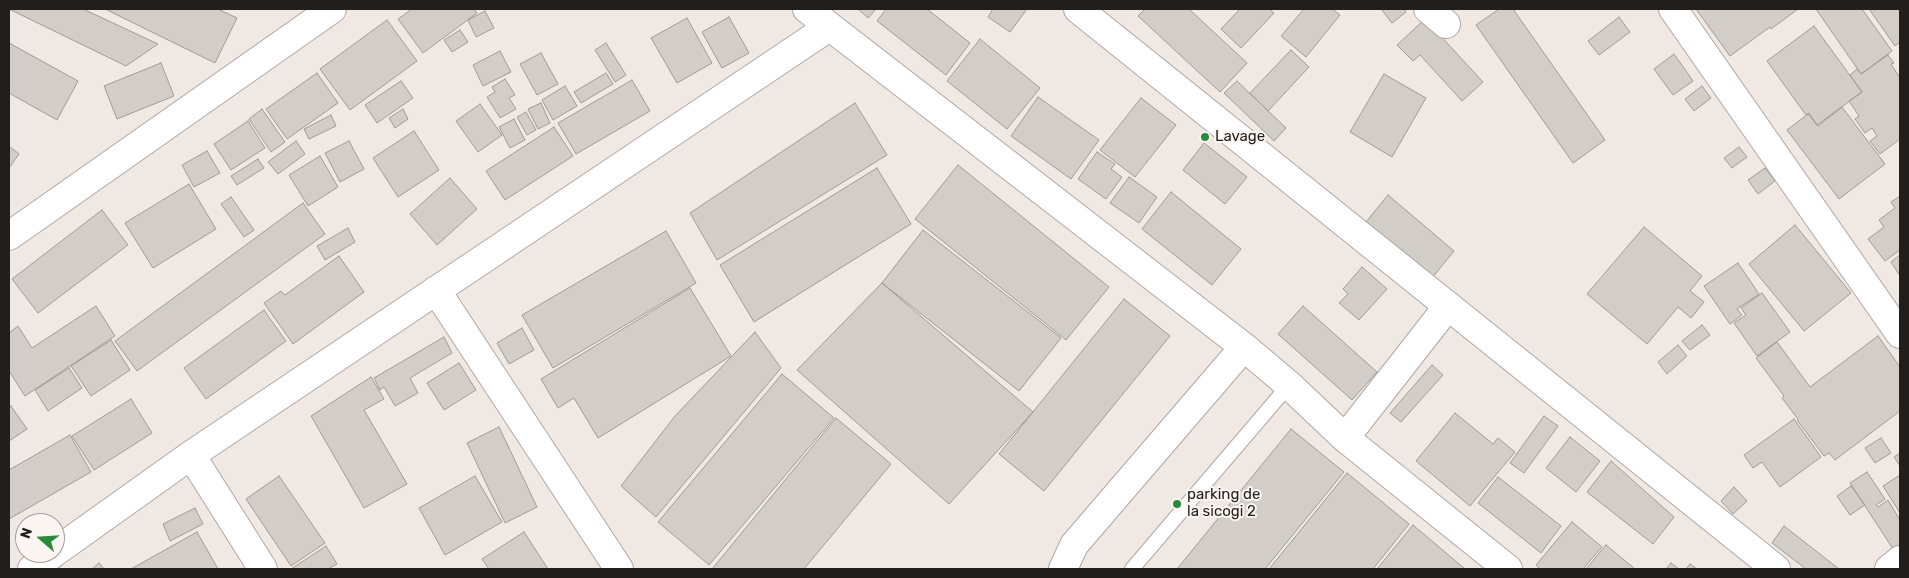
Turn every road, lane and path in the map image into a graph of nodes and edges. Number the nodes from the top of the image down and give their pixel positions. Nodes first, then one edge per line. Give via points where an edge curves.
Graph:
1 (332, 9) edge
2 (807, 9) edge
3 (1673, 9) edge
4 (1090, 12) edge
5 (829, 27) junction
6 (9, 236) edge
7 (436, 290) junction
8 (1448, 306) junction
9 (1900, 334) edge
10 (1244, 347) junction
11 (1290, 385) junction
12 (1345, 438) junction
13 (191, 455) junction
14 (65, 546) edge
15 (1900, 560) edge
16 (264, 569) edge
17 (619, 569) edge
18 (1063, 569) edge
19 (1132, 569) edge
20 (1508, 569) edge
21 (1776, 569) edge
22 (1889, 569) edge

1 - 6 street
2 - 5 street
3 - 9 street
4 - 8 street
5 - 7 street
5 - 10 street
7 - 13 street
7 - 17 street
8 - 12 street
8 - 21 street
10 - 11 street
10 - 18 street via 1074,545
11 - 12 street
11 - 19 lane
12 - 20 street
13 - 14 street
13 - 16 street
15 - 22 street

